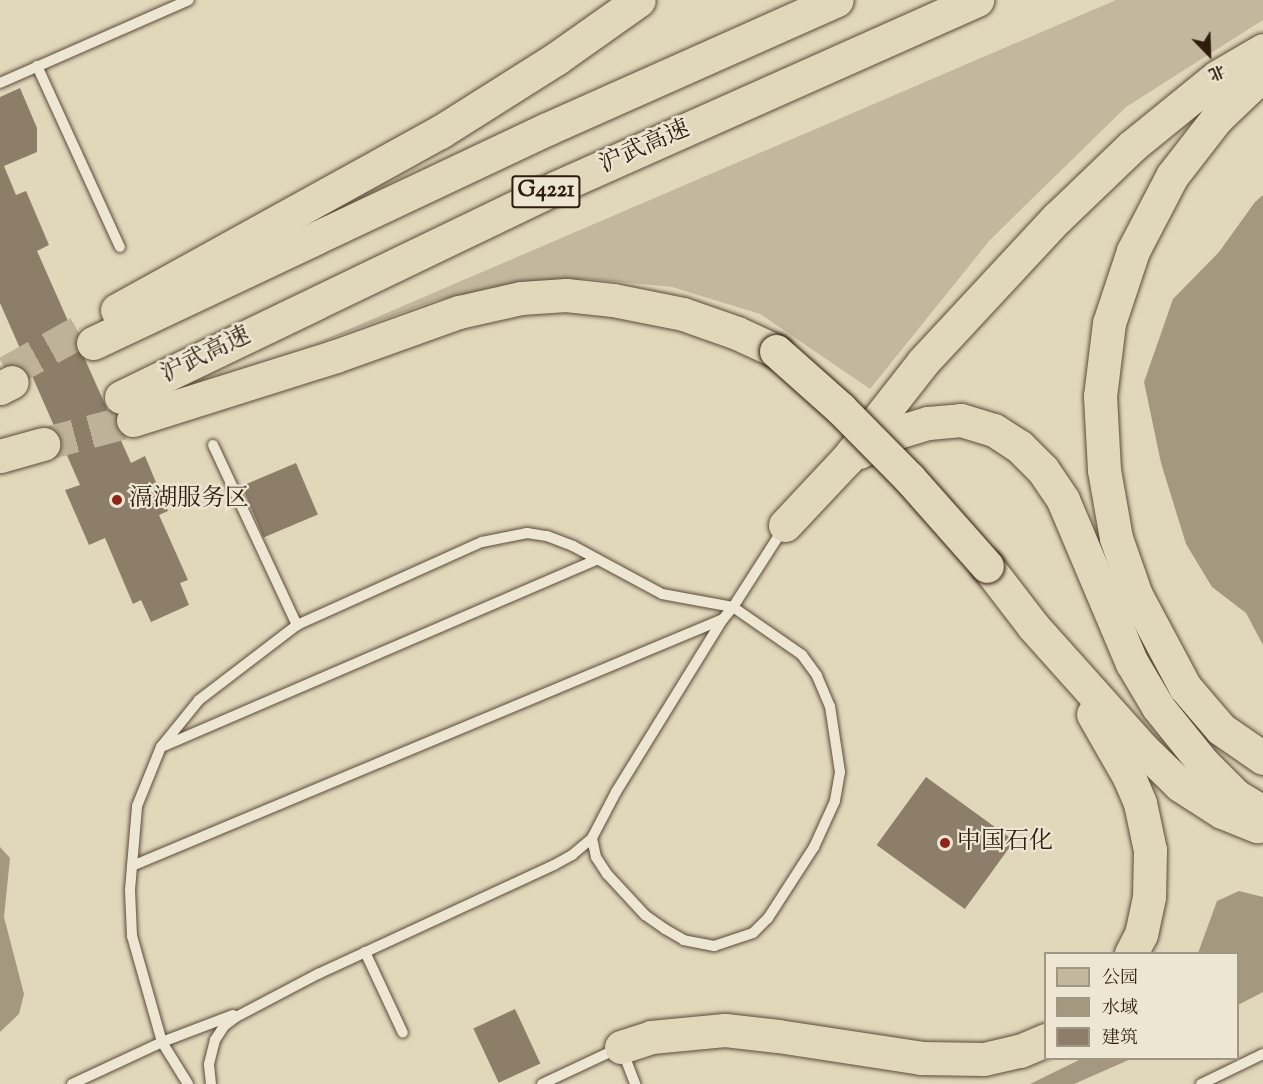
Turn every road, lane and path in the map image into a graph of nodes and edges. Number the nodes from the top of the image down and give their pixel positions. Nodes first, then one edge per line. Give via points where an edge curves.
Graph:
1 (189, 0) edge
2 (639, 0) edge
3 (837, 0) edge
4 (977, 0) edge
5 (1263, 50) edge
6 (37, 66) junction
7 (1263, 74) edge
8 (0, 83) edge
9 (120, 247) dead end
10 (41, 440) tunnel mouth
11 (213, 445) dead end
12 (0, 455) edge
13 (847, 459) junction
14 (785, 525) joint
15 (596, 560) junction
16 (734, 607) junction
17 (723, 619) junction
18 (297, 625) junction
19 (1033, 626) junction
20 (161, 747) junction
21 (1263, 758) edge
22 (1263, 812) edge
23 (1263, 829) edge
24 (591, 838) junction
25 (132, 866) junction
26 (365, 952) junction
27 (1132, 952) edge
28 (253, 1007) junction
29 (403, 1034) dead end
30 (1044, 1041) edge
31 (162, 1042) junction
32 (621, 1047) junction
33 (1263, 1054) edge
34 (72, 1084) edge
35 (188, 1084) edge
36 (211, 1084) edge
37 (542, 1084) edge
38 (635, 1084) edge
39 (1201, 1084) edge

1 - 6 lane
2 - 3 highway, G4221 via 557,58 440,132 90,335
4 - 19 highway, 沪武高速 / G4221, bridge via 557,186 127,409 336,356 459,312 521,298 566,295 683,314 776,351 910,479 987,566
5 - 13 highway via 1217,76 1132,146 1057,218 923,362
6 - 8 lane
6 - 9 lane
7 - 21 highway via 1217,118 1172,176 1133,251 1109,323 1100,396 1104,470 1116,538 1136,595 1185,687 1221,729
10 - 12 highway
11 - 18 lane
13 - 14 highway
13 - 22 highway via 898,432 928,423 961,420 994,430 1019,446 1043,470 1063,500 1132,663 1158,707 1203,763 1236,796
14 - 16 lane
15 - 16 lane via 662,594
15 - 18 lane via 547,536 505,536
15 - 20 lane
16 - 17 lane
16 - 24 lane via 802,655 817,676 830,706 840,772 835,801 814,847 768,918 753,933 714,946 684,940 645,915 607,874 596,857
17 - 24 lane
17 - 25 lane
18 - 20 lane via 199,700
19 - 23 highway via 1180,785 1222,812
19 - 27 highway via 1099,723 1140,802 1150,850 1149,897 1141,934
20 - 25 lane via 137,806
24 - 26 lane via 554,865
25 - 31 lane via 132,936
26 - 28 lane
26 - 29 lane
28 - 31 lane
28 - 36 lane via 224,1026 215,1040 209,1064
30 - 32 highway via 984,1059 921,1058 725,1030 651,1037
31 - 34 lane
31 - 35 lane
32 - 37 lane
32 - 38 lane
33 - 39 lane

